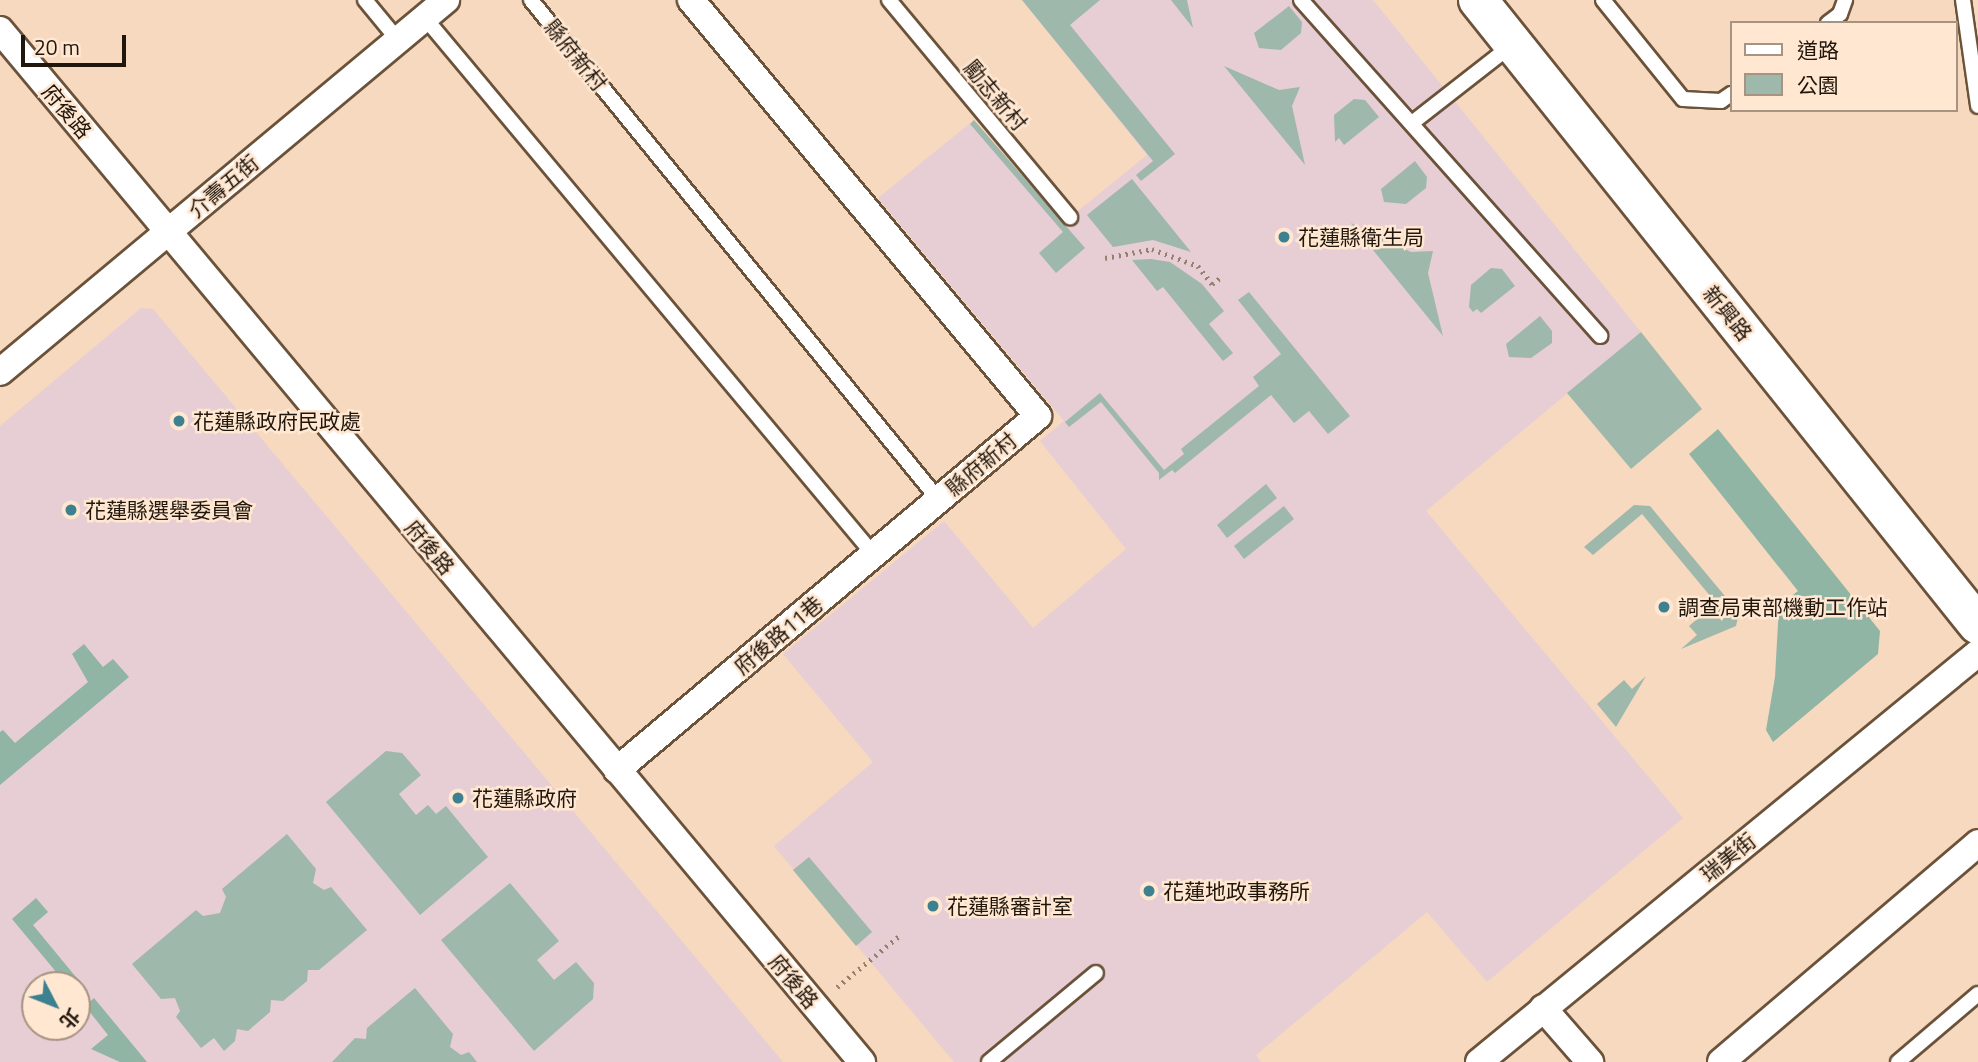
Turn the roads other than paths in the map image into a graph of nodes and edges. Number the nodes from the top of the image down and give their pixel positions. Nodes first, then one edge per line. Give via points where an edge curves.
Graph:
1 (365, 0) edge
2 (446, 0) edge
3 (531, 0) edge
4 (691, 0) edge
5 (889, 0) edge
6 (1301, 0) edge
7 (1478, 0) edge
8 (1603, 0) edge
9 (1844, 0) edge
10 (1963, 0) edge
11 (425, 18) junction
12 (1831, 21) edge
13 (0, 30) edge
14 (398, 40) junction
15 (1513, 44) junction
16 (1730, 95) edge
17 (1978, 106) edge
18 (1412, 123) junction
19 (1070, 217) dead end
20 (167, 233) junction
21 (1600, 336) dead end
22 (0, 372) edge
23 (938, 499) junction
24 (874, 555) junction
25 (1978, 625) edge
26 (1978, 653) edge
27 (617, 770) junction
28 (1978, 843) edge
29 (1096, 973) dead end
30 (1978, 994) edge
31 (1543, 1008) junction
32 (862, 1062) edge
33 (989, 1062) edge
34 (1479, 1062) edge
35 (1590, 1062) edge
36 (1721, 1062) edge
37 (1898, 1062) edge

1 - 14 lane
2 - 11 street, 介壽五街
3 - 23 lane, 縣府新村
4 - 23 street, 縣府新村 via 1038,416
5 - 19 lane, 勵志新村
6 - 18 lane
7 - 15 street, 新興路
8 - 16 lane via 1682,99 1721,101
9 - 12 lane via 1840,14
10 - 17 lane
11 - 14 street, 介壽五街
11 - 24 lane
13 - 20 street, 府後路
14 - 20 street, 介壽五街
15 - 18 lane
15 - 25 street, 新興路
18 - 21 lane
20 - 22 street, 介壽五街
20 - 27 street, 府後路
23 - 24 street, 府後路11巷
24 - 27 street, 府後路11巷
26 - 31 street, 瑞美街
27 - 32 street, 府後路
28 - 36 street
29 - 33 lane
30 - 37 lane
31 - 34 street, 瑞美街
31 - 35 street

